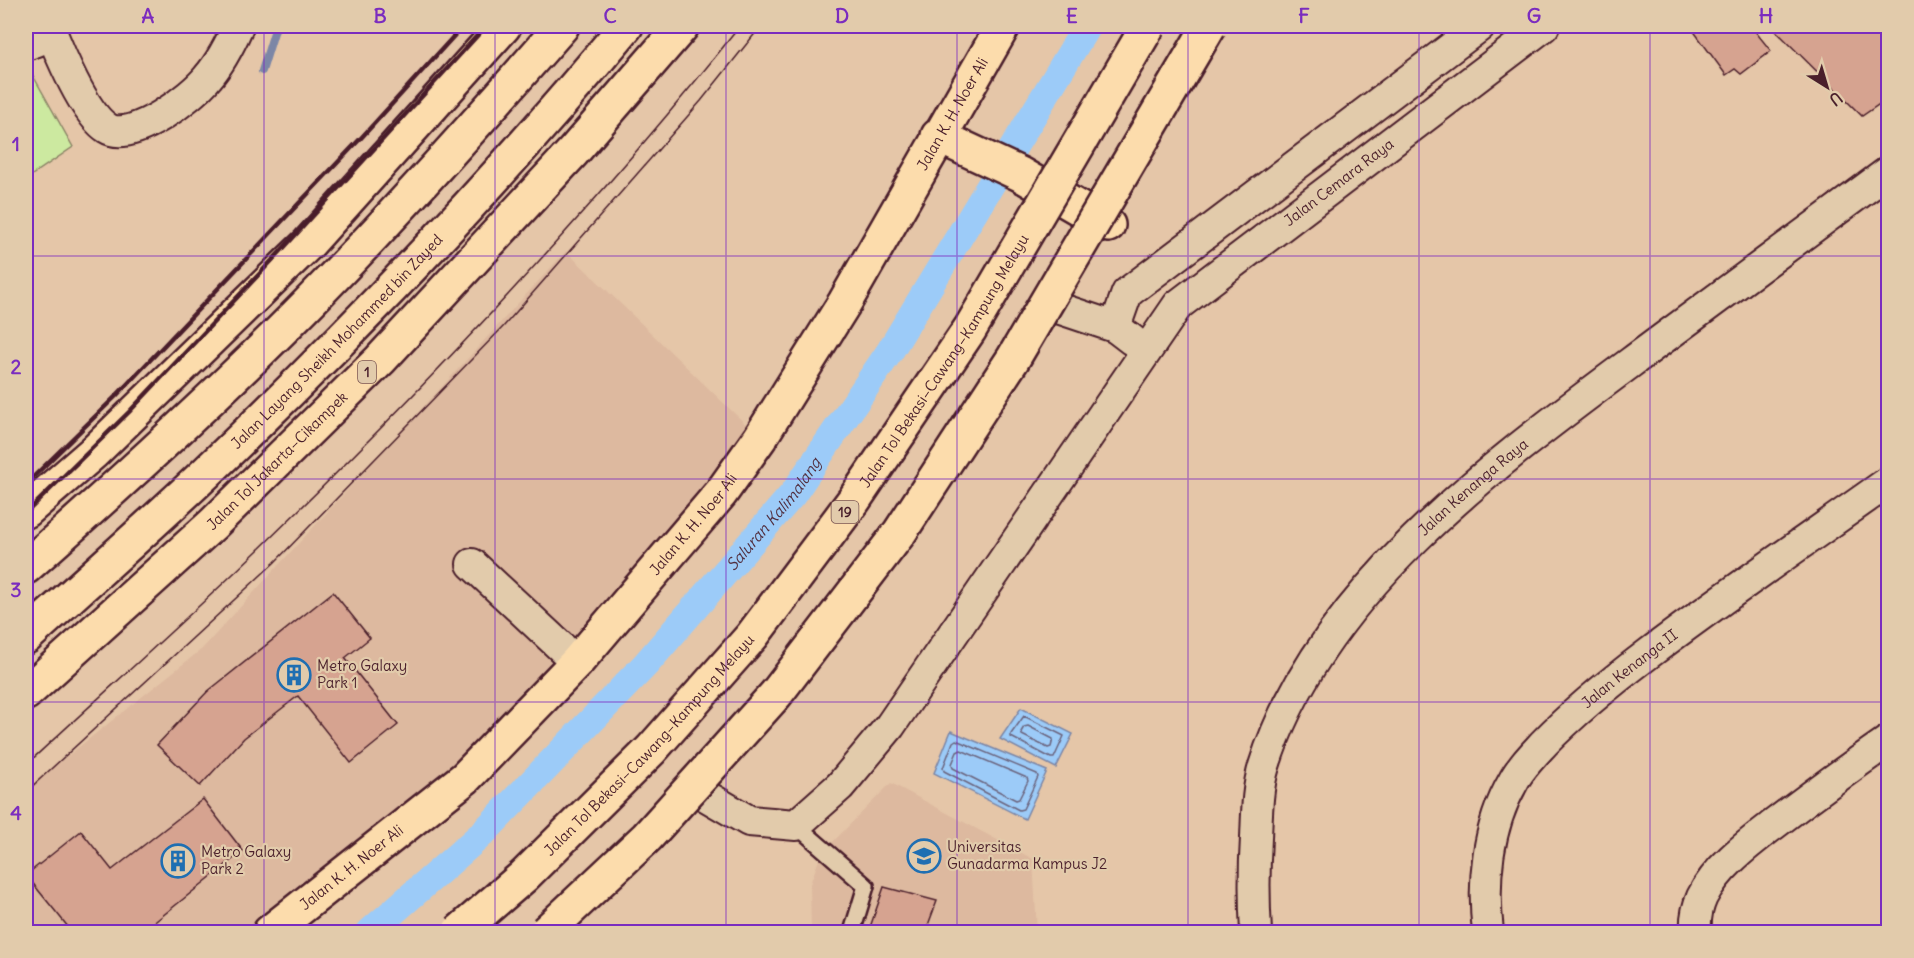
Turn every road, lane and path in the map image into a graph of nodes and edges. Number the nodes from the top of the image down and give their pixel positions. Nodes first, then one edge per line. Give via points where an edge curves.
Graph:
1 (238, 26) edge
2 (504, 26) edge
3 (562, 26) edge
4 (626, 26) edge
5 (682, 26) edge
6 (1003, 26) edge
7 (1148, 26) edge
8 (1209, 26) edge
9 (1226, 26) edge
10 (1480, 26) edge
11 (1544, 26) edge
12 (37, 37) edge
13 (949, 141) junction
14 (1888, 172) edge
15 (1108, 225) junction
16 (1058, 308) junction
17 (1115, 327) junction
18 (1146, 350) junction
19 (1888, 482) edge
20 (26, 511) edge
21 (472, 564) dead end
22 (26, 567) edge
23 (26, 637) edge
24 (577, 662) junction
25 (26, 693) edge
26 (1888, 741) edge
27 (700, 793) junction
28 (796, 825) junction
29 (270, 933) edge
30 (459, 933) edge
31 (546, 933) edge
32 (555, 933) edge
33 (852, 933) edge
34 (1256, 933) edge
35 (1488, 933) edge
36 (1696, 933) edge

1 - 12 street via 218,64 194,92 162,115 122,132 107,128
2 - 20 main road via 309,243 94,452
3 - 22 main road via 466,136 323,288 212,398
4 - 23 main road, Jalan Layang Sheikh Mohammed bin Zayed via 484,189 355,326 205,473
5 - 25 main road, Jalan Tol Jakarta–Cikampek / 1 via 573,153 380,360 213,524
6 - 13 main road, Jalan K. H. Noer Ali
7 - 30 main road, Jalan Tol Bekasi–Cawang–Kampung Melayu / 19, bridge via 970,329 854,500 752,636 651,750 524,876
8 - 31 main road, bridge via 1013,359 900,532 776,694 647,837
9 - 15 main road
10 - 17 street via 1127,293
11 - 18 street, Jalan Cemara Raya via 1178,305
13 - 15 main road via 1020,174
13 - 24 main road, Jalan K. H. Noer Ali via 721,493
14 - 34 street, Jalan Kenanga Raya via 1569,408 1456,500 1362,596 1323,646 1294,694 1263,768 1257,802 1253,895
15 - 16 main road
16 - 17 street
16 - 27 main road via 959,468 867,598 783,702
17 - 18 street
18 - 28 street, Jalan Cemara Raya via 890,726 840,786
19 - 35 street, Jalan Kenanga II via 1616,679 1568,718 1534,753 1513,781 1494,829 1486,882
21 - 24 street
24 - 29 main road, Jalan K. H. Noer Ali via 465,778
26 - 36 street via 1819,789 1728,864 1702,896
27 - 28 street via 749,821
27 - 32 main road
28 - 33 lane via 866,886

